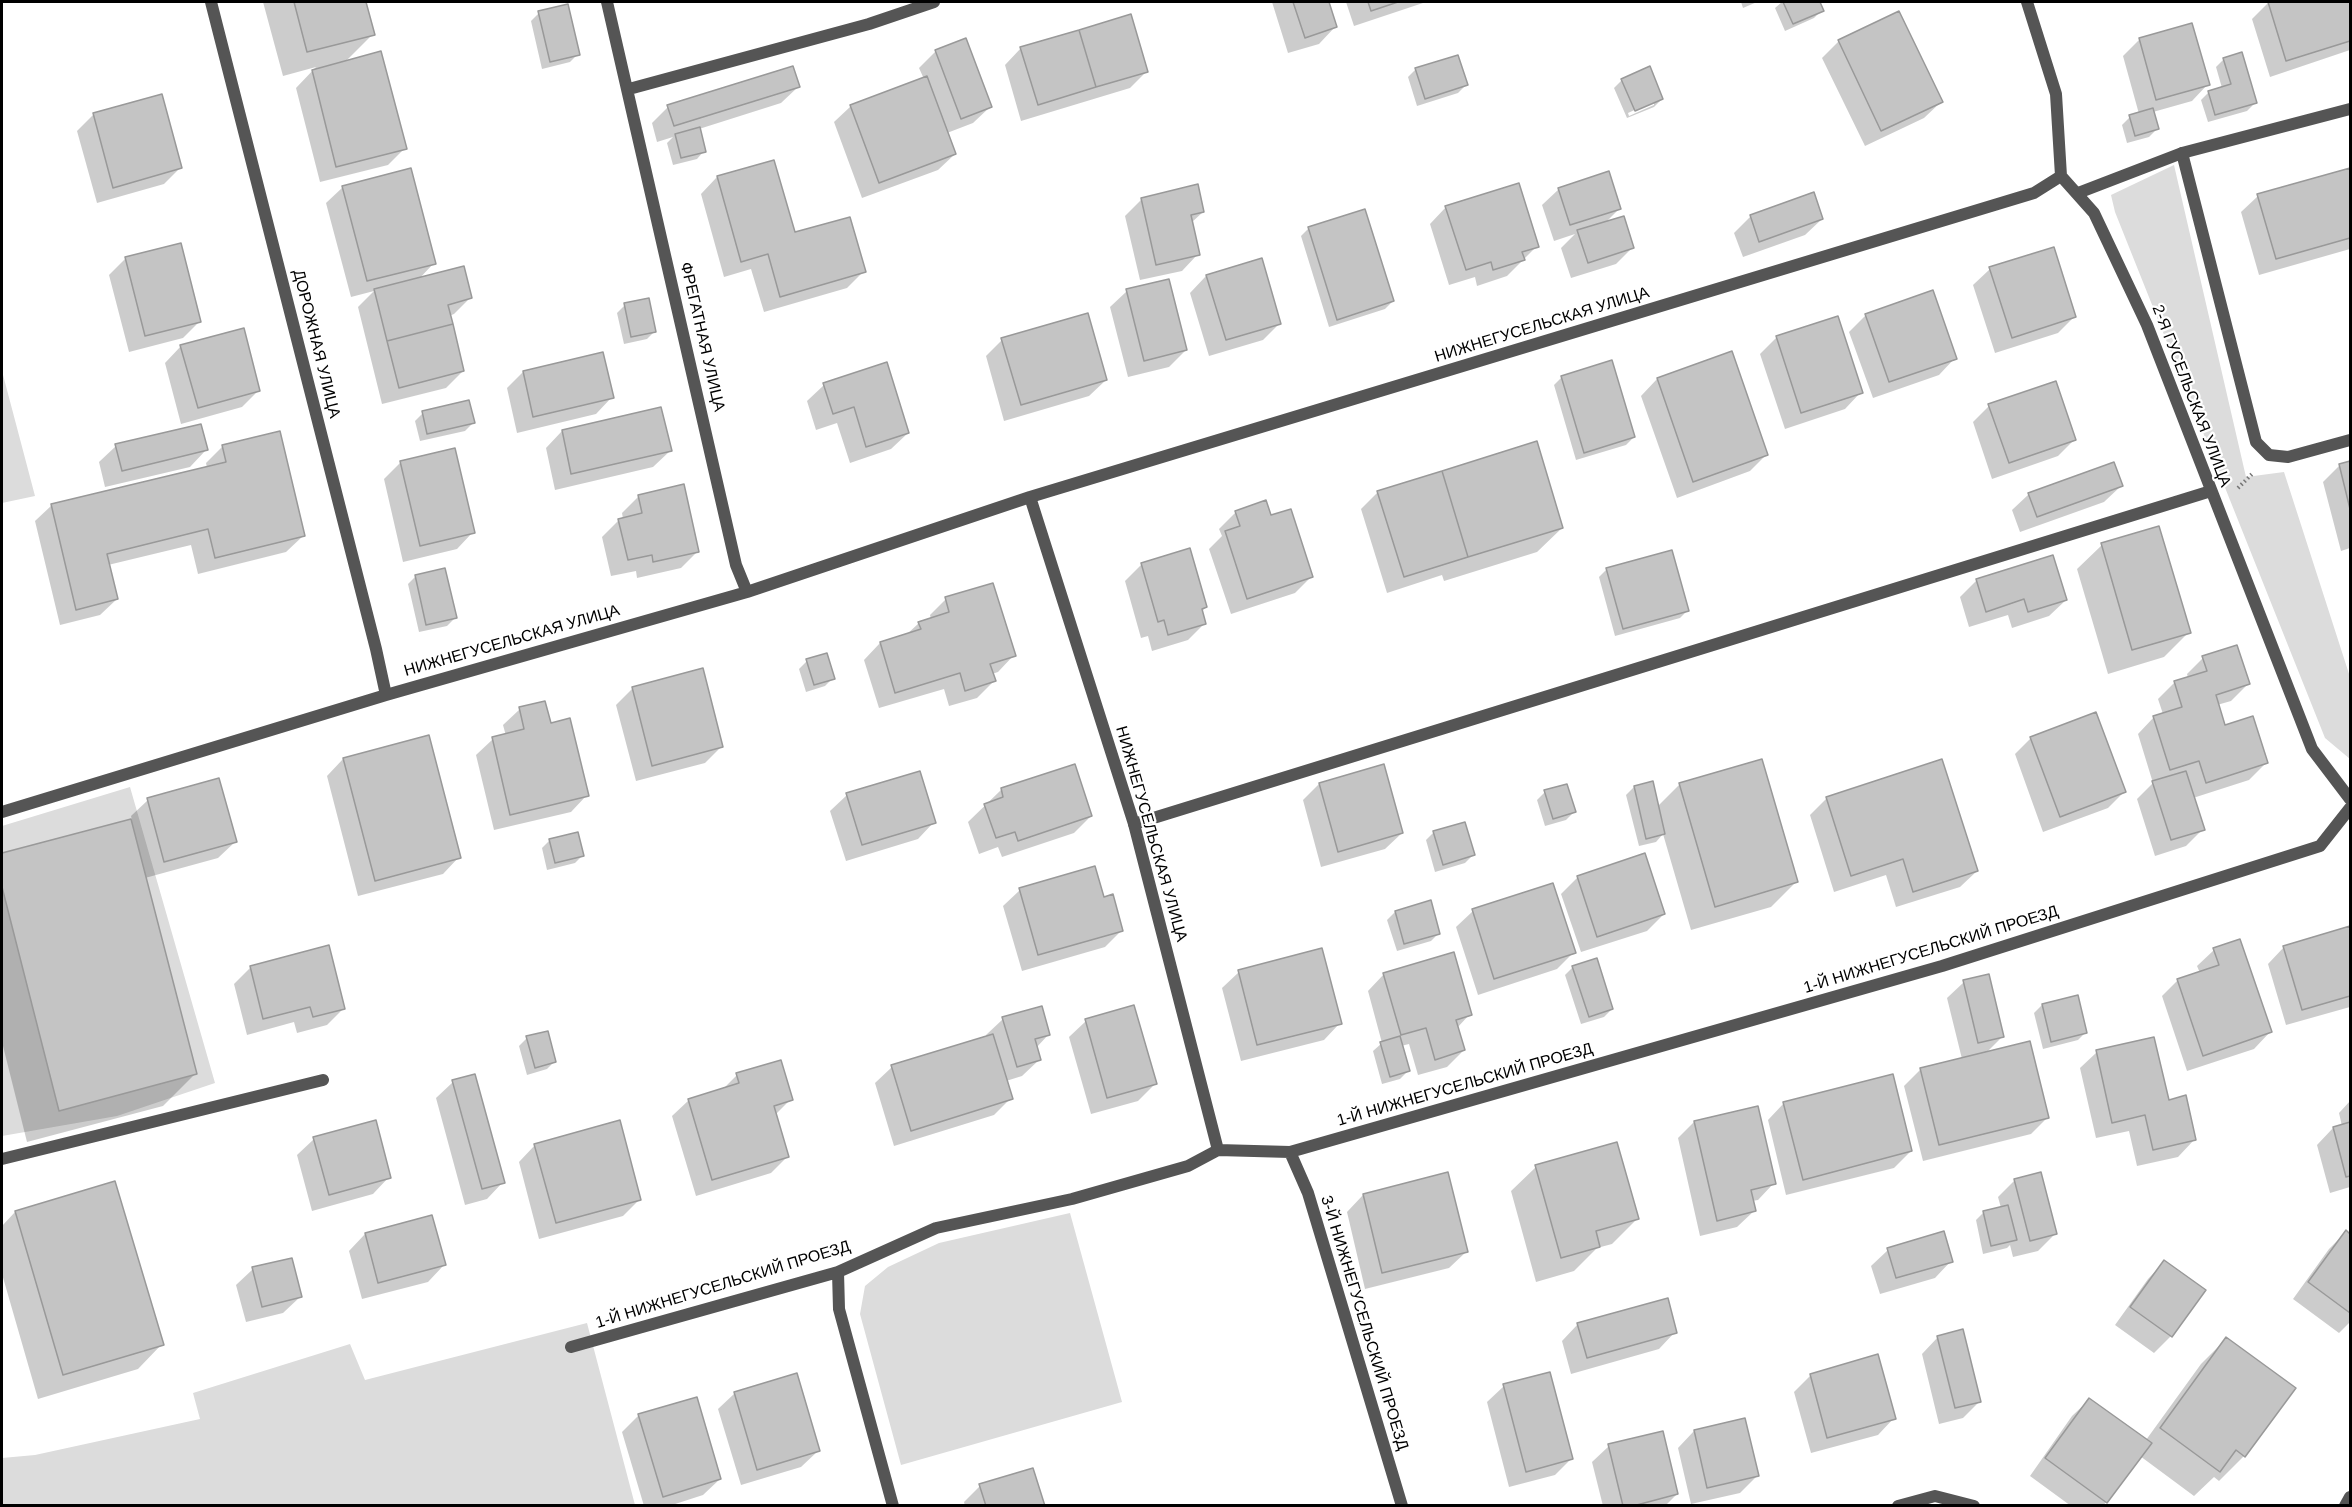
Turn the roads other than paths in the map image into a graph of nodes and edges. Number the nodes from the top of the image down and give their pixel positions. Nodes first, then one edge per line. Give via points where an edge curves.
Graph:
1 (211, 2) edge
2 (607, 2) edge
3 (934, 2) edge
4 (2027, 2) edge
5 (629, 89) junction
6 (2350, 109) edge
7 (2181, 153) junction
8 (2061, 176) junction
9 (2078, 193) junction
10 (2350, 440) edge
11 (2211, 491) junction
12 (1030, 496) junction
13 (747, 592) junction
14 (386, 695) junction
15 (2350, 799) edge
16 (2350, 808) edge
17 (2, 812) edge
18 (1134, 824) junction
19 (323, 1080) dead end
20 (1218, 1150) junction
21 (1290, 1152) junction
22 (2, 1159) edge
23 (838, 1272) junction
24 (571, 1347) dead end
25 (2350, 1497) edge
26 (893, 1506) edge
27 (1402, 1506) edge
28 (1898, 1506) edge
29 (1974, 1506) edge
30 (2345, 1506) edge

1 - 14 street, ДОРОЖНАЯ УЛИЦА
2 - 5 street, ФРЕГАТНАЯ УЛИЦА
3 - 5 street via 869,24
4 - 8 street via 2056,94
5 - 13 street, ФРЕГАТНАЯ УЛИЦА via 736,565
6 - 7 street
7 - 9 street
7 - 10 street via 2256,442 2269,455 2288,457
8 - 9 street, 2-Я ГУСЕЛЬСКАЯ УЛИЦА
8 - 12 street, НИЖНЕГУСЕЛЬСКАЯ УЛИЦА via 2034,193
9 - 11 street, 2-Я ГУСЕЛЬСКАЯ УЛИЦА via 2094,213 2147,325
11 - 15 street, 2-Я ГУСЕЛЬСКАЯ УЛИЦА via 2312,749
11 - 18 street
12 - 13 street, НИЖНЕГУСЕЛЬСКАЯ УЛИЦА
12 - 18 street, НИЖНЕГУСЕЛЬСКАЯ УЛИЦА
13 - 14 street, НИЖНЕГУСЕЛЬСКАЯ УЛИЦА
14 - 17 street, НИЖНЕГУСЕЛЬСКАЯ УЛИЦА
16 - 21 street, 1-Й НИЖНЕГУСЕЛЬСКИЙ ПРОЕЗД via 2320,846 1942,966
18 - 20 street, НИЖНЕГУСЕЛЬСКАЯ УЛИЦА
19 - 22 street
20 - 21 street, 1-Й НИЖНЕГУСЕЛЬСКИЙ ПРОЕЗД
20 - 23 street, 1-Й НИЖНЕГУСЕЛЬСКИЙ ПРОЕЗД via 1188,1166 1072,1199 936,1228
21 - 27 street, 3-Й НИЖНЕГУСЕЛЬСКИЙ ПРОЕЗД via 1308,1192
23 - 24 street, 1-Й НИЖНЕГУСЕЛЬСКИЙ ПРОЕЗД
23 - 26 street via 839,1309
25 - 30 street
28 - 29 street via 1935,1496

